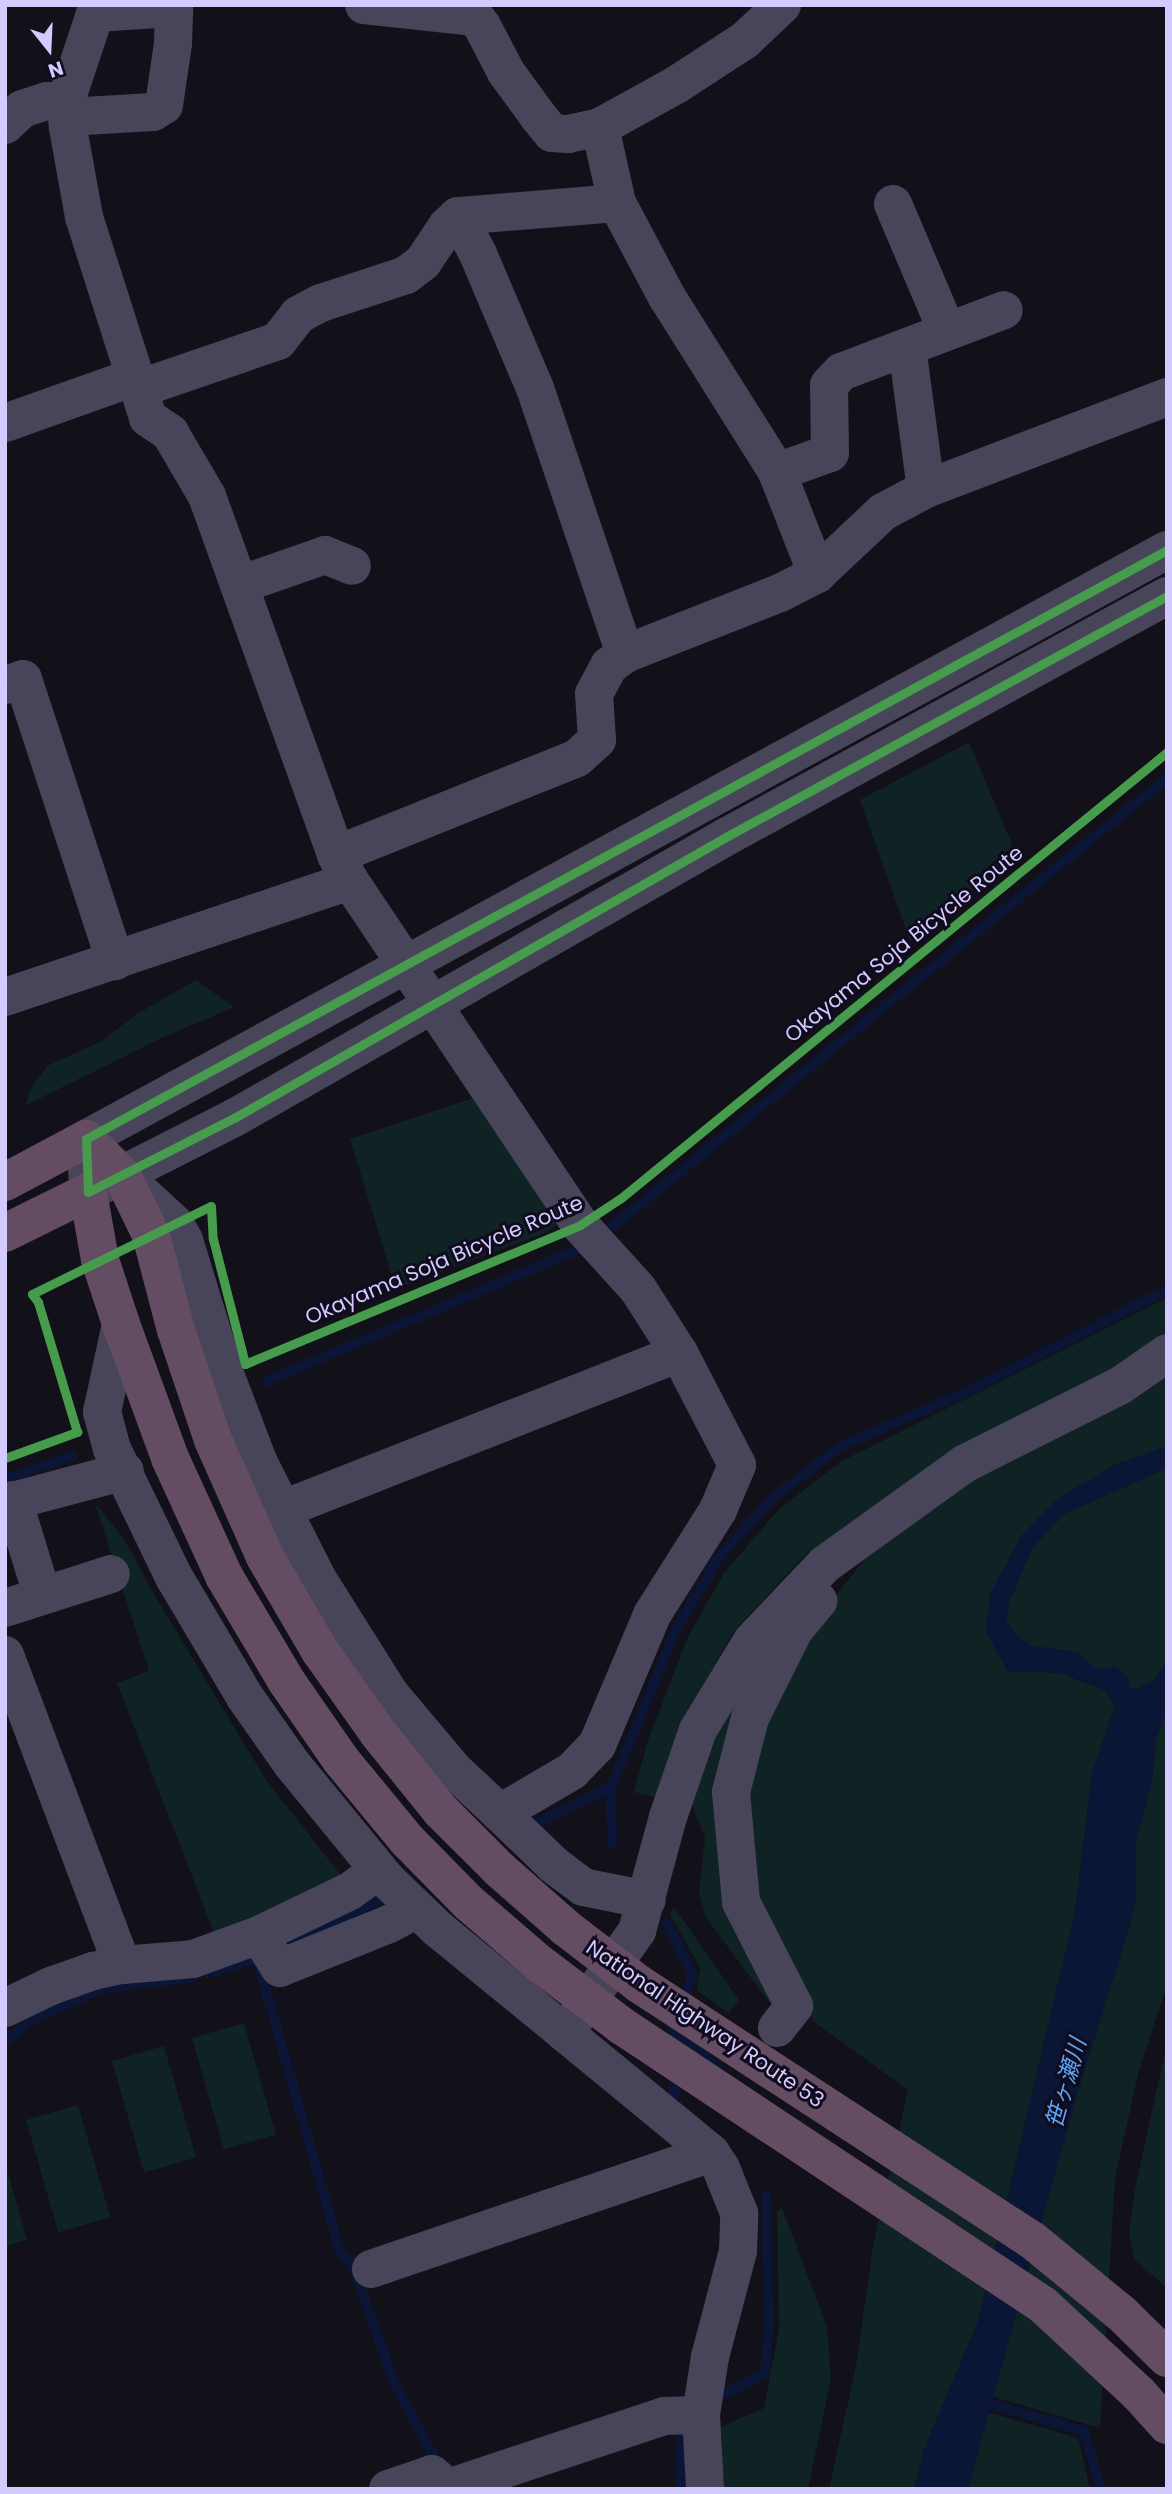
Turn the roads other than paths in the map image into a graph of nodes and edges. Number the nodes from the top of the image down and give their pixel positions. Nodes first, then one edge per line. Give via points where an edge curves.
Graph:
1 (364, 5) edge
2 (782, 5) edge
3 (174, 7) edge
4 (97, 9) edge
5 (67, 109) junction
6 (5, 125) edge
7 (600, 127) junction
8 (617, 203) junction
9 (893, 204) dead end
10 (458, 216) junction
11 (1004, 310) dead end
12 (946, 330) junction
13 (907, 347) junction
14 (136, 383) junction
15 (1167, 397) edge
16 (5, 423) edge
17 (777, 472) junction
18 (926, 489) junction
19 (1167, 550) edge
20 (352, 566) dead end
21 (817, 574) junction
22 (239, 585) junction
23 (1167, 596) edge
24 (625, 654) junction
25 (5, 685) edge
26 (343, 868) junction
27 (115, 961) junction
28 (407, 967) junction
29 (5, 997) edge
30 (432, 1004) junction
31 (86, 1139) junction
32 (122, 1175) junction
33 (5, 1182) edge
34 (88, 1192) junction
35 (9, 1231) edge
36 (100, 1260) junction
37 (121, 1324) junction
38 (679, 1353) junction
39 (1167, 1353) edge
40 (125, 1471) junction
41 (9, 1502) edge
42 (281, 1510) junction
43 (824, 1565) junction
44 (111, 1574) dead end
45 (42, 1594) junction
46 (5, 1608) edge
47 (5, 1655) edge
48 (513, 1825) junction
49 (397, 1890) junction
50 (647, 1900) junction
51 (265, 1945) junction
52 (122, 1965) junction
53 (5, 2008) edge
54 (777, 2028) dead end
55 (565, 2033) junction
56 (711, 2153) junction
57 (371, 2269) dead end
58 (1167, 2358) edge
59 (701, 2415) junction
60 (1167, 2425) edge
61 (388, 2489) edge
62 (705, 2489) edge

1 - 7 street via 475,18 506,72 552,133
2 - 7 street via 745,40
3 - 4 street
3 - 5 street via 164,105 153,112
4 - 5 street
5 - 6 street via 47,101 22,109
5 - 14 street via 85,217
7 - 8 street
8 - 10 street
8 - 17 street via 667,297
9 - 12 street
10 - 14 street via 423,262 405,275 321,303 298,315 278,341
10 - 24 street via 535,388
11 - 12 street
12 - 13 street
13 - 17 street via 841,372 830,384 830,453
13 - 18 street
14 - 16 street
14 - 22 street via 149,418 170,433 207,496
15 - 18 street
17 - 21 street
18 - 21 street via 883,513
19 - 28 street
20 - 22 street via 325,555
21 - 24 street
22 - 26 street
23 - 30 street
24 - 26 street via 609,666 594,694 597,740 577,758
25 - 27 street via 23,679
26 - 27 street
26 - 28 street
27 - 29 street
28 - 30 street
28 - 31 street
30 - 32 street via 234,1118
30 - 38 street via 596,1243 638,1289
31 - 32 highway, National Highway Route 53
31 - 33 highway
31 - 34 street
32 - 34 street
32 - 42 street via 175,1224 184,1240 225,1374
32 - 58 highway, National Highway Route 53, bridge via 151,1236 213,1440 265,1557 320,1651 377,1733 441,1811 547,1912 639,1984 1032,2240 1122,2314
34 - 35 highway
34 - 36 highway, National Highway Route 53
35 - 36 highway via 64,1234
36 - 37 highway, National Highway Route 53
37 - 40 street via 102,1412 112,1449
37 - 60 highway, National Highway Route 53, bridge via 170,1458 224,1576 318,1727 407,1840 469,1903 622,2026 1043,2305
38 - 42 street
38 - 48 street via 737,1465 718,1510 652,1615 597,1745
39 - 43 street via 1121,1385 964,1464
40 - 41 street
40 - 49 street via 174,1577 245,1697 292,1764
41 - 45 street
42 - 48 street via 317,1578 390,1694 454,1770
43 - 50 street via 752,1641 698,1730 668,1817
43 - 54 street via 831,1584 794,1630 750,1718 731,1792 741,1902 794,2006
44 - 45 street
45 - 46 street
47 - 52 street
48 - 50 street via 583,1887
49 - 51 street via 350,1891
49 - 51 street via 389,1924 280,1968
49 - 55 street
50 - 55 street via 637,1931
51 - 52 street via 193,1959
52 - 53 street via 51,1986
55 - 56 street
56 - 57 street
56 - 59 street via 739,2213 738,2251 710,2357
59 - 61 street via 664,2416 449,2488 432,2474
59 - 62 street

